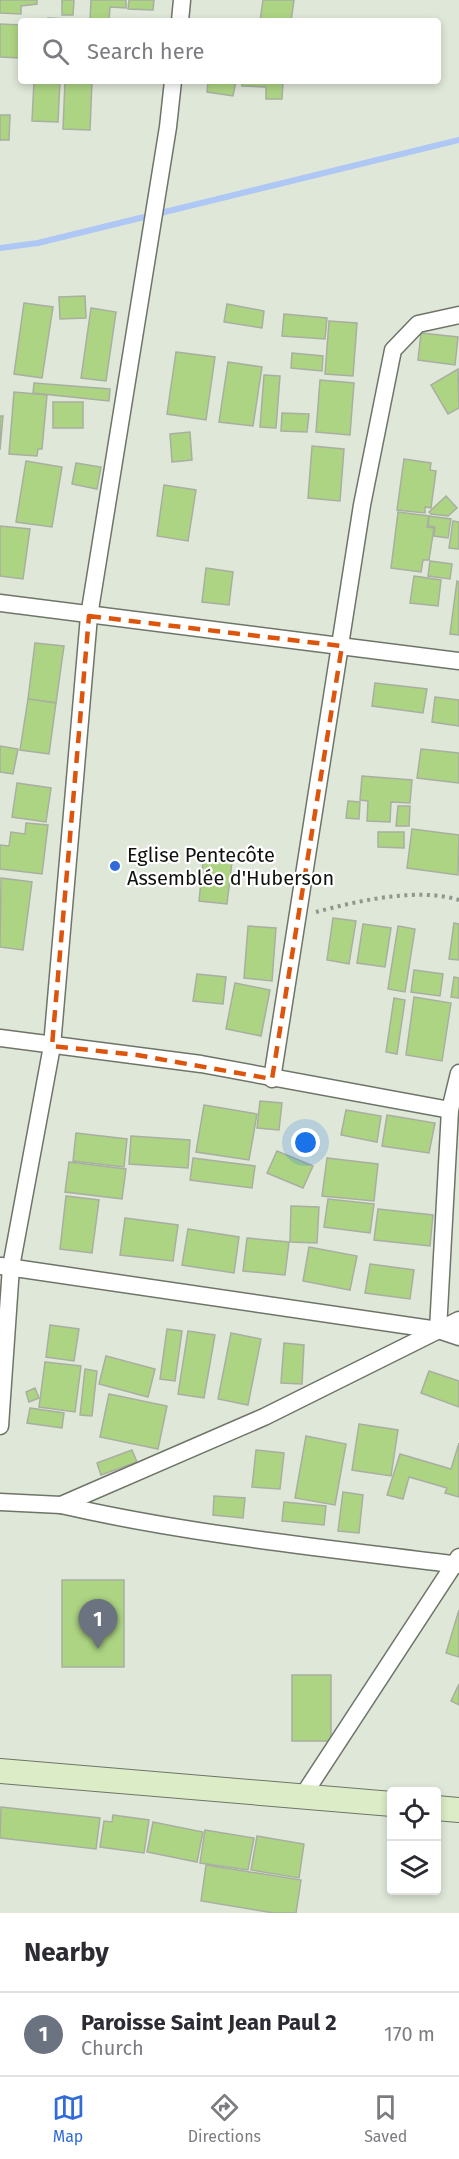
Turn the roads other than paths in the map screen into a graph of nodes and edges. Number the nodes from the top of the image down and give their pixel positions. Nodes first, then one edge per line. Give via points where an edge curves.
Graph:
1 (182, 0) edge
2 (180, 18) edge
3 (173, 84) edge
4 (459, 315) edge
5 (0, 603) edge
6 (89, 616) junction
7 (342, 646) junction
8 (459, 661) edge
9 (0, 1038) edge
10 (52, 1046) junction
11 (459, 1073) edge
12 (272, 1079) junction
13 (450, 1110) junction
14 (5, 1267) edge
15 (459, 1320) edge
16 (438, 1330) junction
17 (459, 1336) edge
18 (0, 1426) edge
19 (0, 1502) edge
20 (61, 1505) junction
21 (458, 1562) edge
22 (0, 1771) edge
23 (302, 1797) junction
24 (387, 1804) edge
25 (441, 1808) edge
26 (459, 1810) edge

1 - 2 street
3 - 6 street
4 - 7 street via 418,324 393,350 362,505
5 - 6 street
6 - 7 street
6 - 10 street
7 - 8 street
7 - 12 street
9 - 10 street
10 - 12 street via 180,1061
10 - 14 street
11 - 13 street
12 - 13 street
13 - 16 street
14 - 16 street
14 - 18 street
15 - 16 street
16 - 17 street
16 - 20 street via 264,1416
19 - 20 street
20 - 21 street via 137,1522
21 - 23 street
22 - 23 street
23 - 24 street
25 - 26 street

